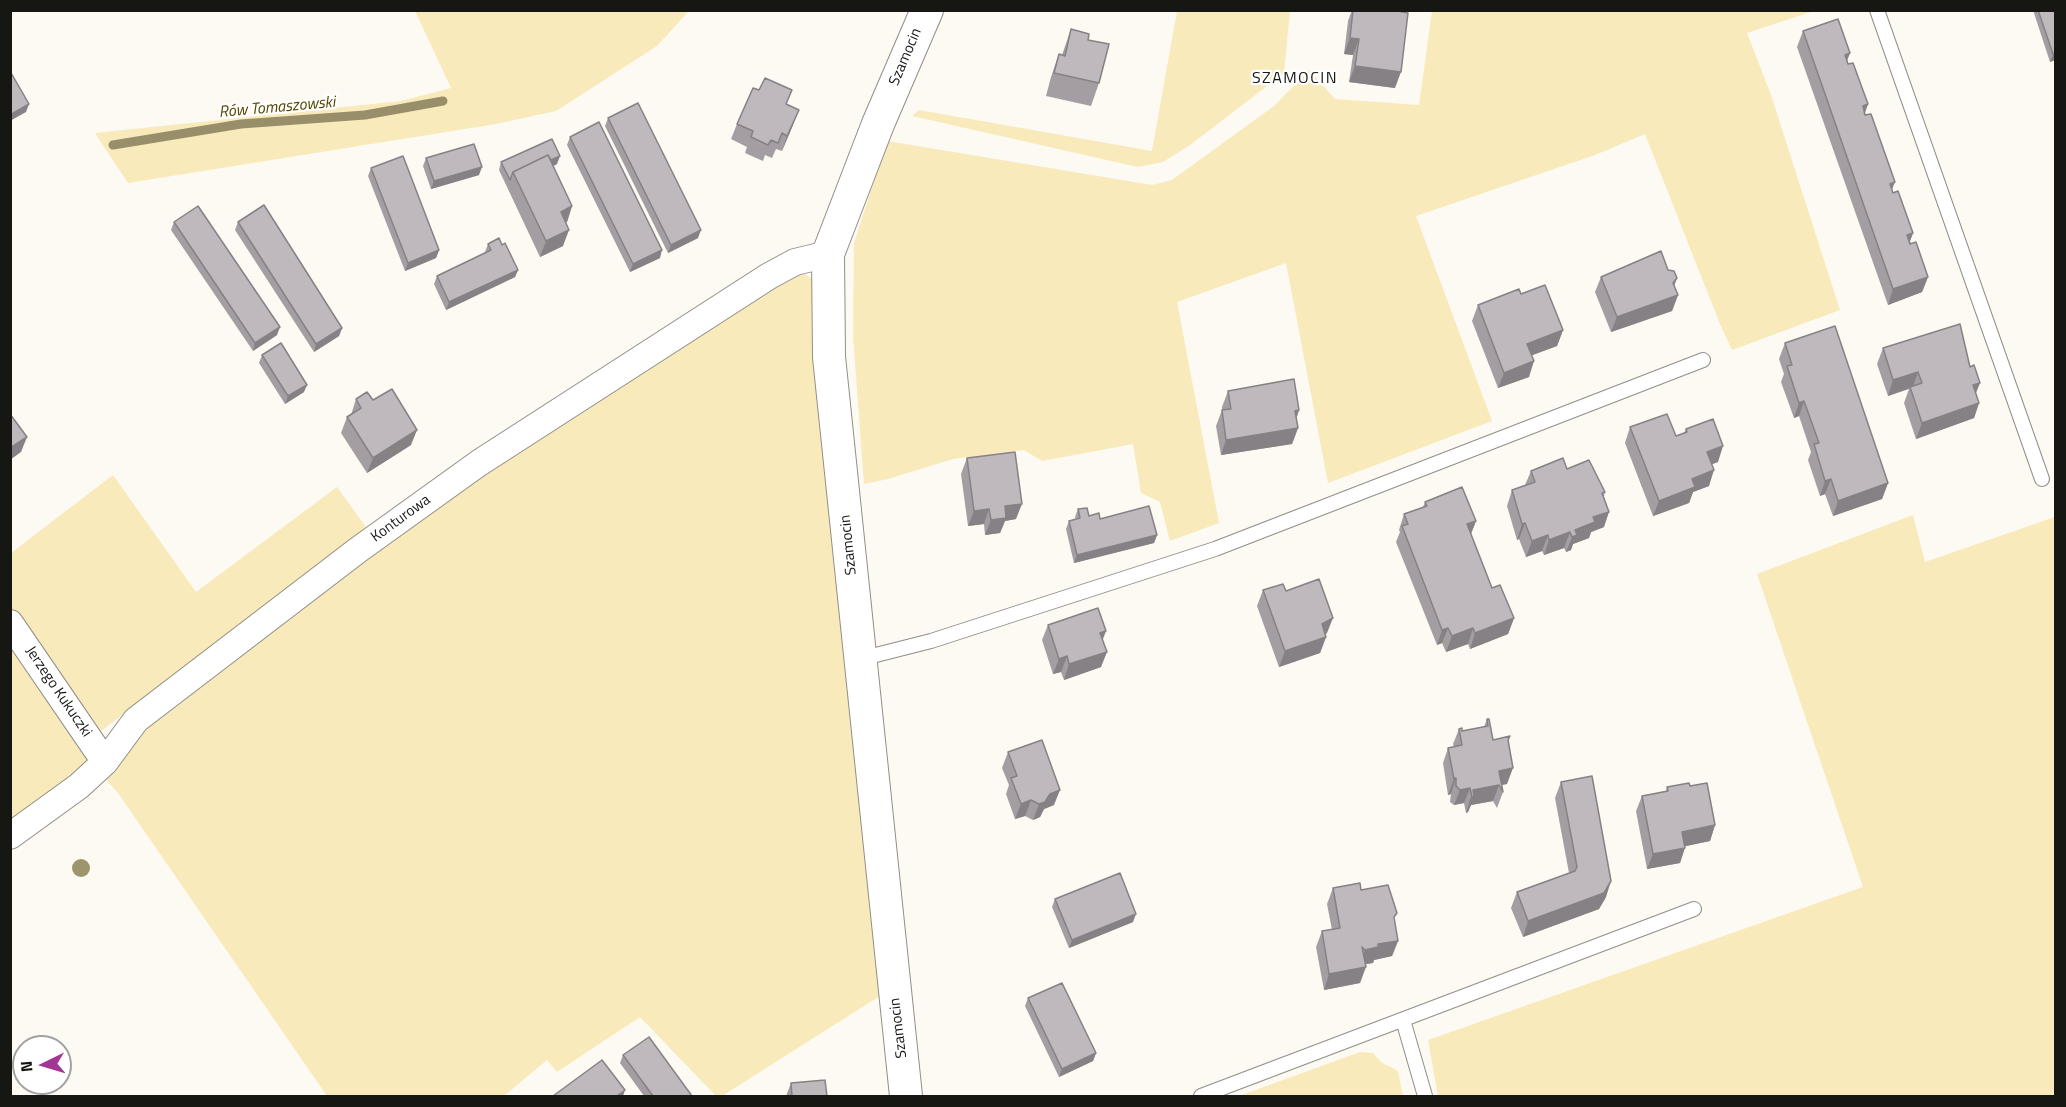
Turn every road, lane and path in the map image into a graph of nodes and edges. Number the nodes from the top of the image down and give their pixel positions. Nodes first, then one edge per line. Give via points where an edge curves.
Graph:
1 (927, 10) edge
2 (1877, 10) edge
3 (828, 254) junction
4 (1703, 360) dead end
5 (2043, 479) dead end
6 (10, 623) edge
7 (860, 658) junction
8 (105, 762) junction
9 (10, 836) edge
10 (1694, 909) dead end
11 (1403, 1020) junction
12 (906, 1096) edge
13 (1201, 1096) edge
14 (1425, 1096) edge

1 - 3 street, Szamocin
2 - 5 lane
3 - 7 street, Szamocin via 829,357
3 - 8 street, Konturowa via 795,262 769,276 479,463 136,720
4 - 7 lane via 1215,549 931,641
6 - 8 street, Jerzego Kukuczki
7 - 12 street, Szamocin
8 - 9 street, Konturowa
10 - 11 lane
11 - 13 lane
11 - 14 lane

